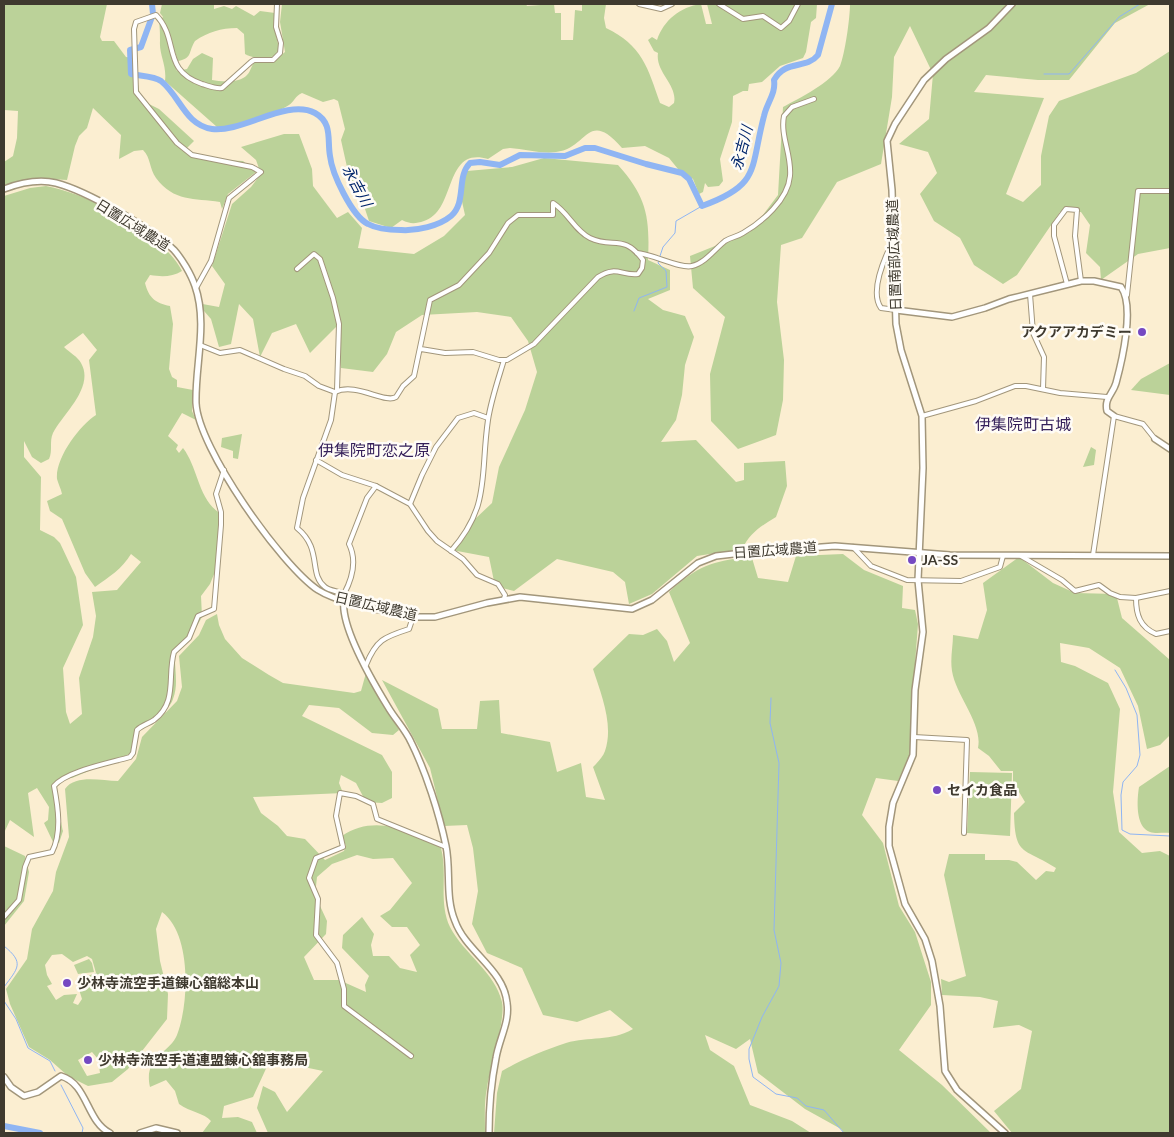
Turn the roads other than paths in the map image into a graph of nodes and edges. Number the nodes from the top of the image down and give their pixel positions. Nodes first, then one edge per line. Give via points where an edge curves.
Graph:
1 (278, 4) edge
2 (639, 4) edge
3 (672, 4) edge
4 (719, 4) edge
5 (798, 4) edge
6 (1012, 4) edge
7 (814, 99) dead end
8 (4, 189) edge
9 (1170, 191) edge
10 (893, 241) junction
11 (637, 253) junction
12 (297, 269) dead end
13 (1081, 281) junction
14 (1067, 284) junction
15 (196, 288) junction
16 (1030, 294) junction
17 (1127, 295) junction
18 (896, 310) junction
19 (200, 345) junction
20 (421, 349) junction
21 (504, 360) junction
22 (1043, 389) junction
23 (336, 391) junction
24 (1107, 398) junction
25 (922, 416) junction
26 (1114, 416) junction
27 (488, 418) junction
28 (1155, 439) joint
29 (1170, 449) edge
30 (316, 460) junction
31 (224, 470) junction
32 (376, 486) junction
33 (410, 504) junction
34 (853, 547) junction
35 (451, 551) junction
36 (919, 553) junction
37 (1093, 555) junction
38 (1003, 556) junction
39 (1021, 556) junction
40 (1170, 556) edge
41 (918, 580) junction
42 (1170, 591) edge
43 (344, 597) junction
44 (1136, 598) junction
45 (504, 599) junction
46 (412, 617) junction
47 (1170, 631) edge
48 (366, 665) junction
49 (914, 737) junction
50 (964, 833) dead end
51 (446, 847) junction
52 (4, 917) edge
53 (411, 1056) dead end
54 (4, 1077) edge
55 (110, 1133) edge
56 (140, 1133) edge
57 (178, 1133) edge
58 (489, 1133) edge
59 (1005, 1133) edge

1 - 15 street via 276,27 281,43 280,54 273,60 254,60 222,88 182,74 167,33 156,15 136,22 136,92 177,143 192,154 257,168 260,172 229,198 211,261
2 - 3 street via 661,9
4 - 5 street via 742,19 763,16 781,28
6 - 10 street, 日置南部広域農道 via 989,28 946,58 924,80 889,135
7 - 11 street via 792,107 784,116 783,134 790,161 790,177 782,197 764,217 691,267
8 - 15 street, 日置広域農道 via 27,183 56,183 114,210 175,252
9 - 17 street via 1138,191
10 - 18 street, 日置南部広域農道
10 - 18 street via 885,258 877,296 881,308
11 - 20 street via 620,242 583,234 553,203 553,215 518,214 508,223 489,253 459,285 430,300
11 - 21 street via 642,260 638,274 617,270 598,277 532,346
12 - 23 street via 314,254 320,259 333,298 338,324
13 - 14 street
13 - 14 street via 1075,236 1077,210 1066,209 1054,225 1054,236
13 - 17 street via 1122,287
14 - 16 street
15 - 19 street, 日置広域農道
16 - 18 street via 952,317
16 - 22 street via 1033,334 1044,357
17 - 24 street via 1123,352 1115,386
18 - 25 street, 日置南部広域農道 via 901,350
19 - 23 street via 220,354 240,350
19 - 31 street, 日置広域農道 via 196,403 208,444
20 - 21 street via 445,353 473,352
20 - 23 street via 414,376 393,399 356,389
21 - 27 street
22 - 24 street
22 - 25 street via 1015,386
23 - 30 street via 331,420
24 - 26 street via 1107,412
25 - 36 street, 日置南部広域農道
26 - 28 street via 1143,424
26 - 37 street
27 - 33 street via 474,413 458,418 436,447
27 - 35 street via 482,491 468,529
28 - 29 street
30 - 32 street via 342,474
30 - 43 street via 297,528 311,544 321,583
31 - 43 street, 日置広域農道 via 291,567 319,590
31 - 52 street via 216,494 221,525 214,609 198,616 189,638 174,652 167,706 137,730 130,757 98,764 59,780 54,786 58,809 56,845 52,852 29,857 19,900
32 - 33 street
32 - 43 street via 367,498 349,544 353,552 352,567
33 - 35 street via 428,531
34 - 36 street, 日置広域農道
34 - 41 street via 870,566 903,579
34 - 45 street, 日置広域農道 via 716,556 698,563 652,600 632,610 537,598
35 - 45 street via 464,559 477,575 498,584
36 - 38 street, 日置広域農道
36 - 41 street, 日置南部広域農道
37 - 39 street, 日置広域農道
37 - 40 street, 日置広域農道
38 - 39 street, 日置広域農道
38 - 41 street via 1000,567 964,580
39 - 44 street via 1075,591 1099,584 1110,594
41 - 49 street, 日置南部広域農道 via 923,632 915,690
42 - 44 street
43 - 46 street, 日置広域農道
43 - 48 street via 347,627
44 - 47 street via 1137,615 1142,624 1156,634
45 - 46 street, 日置広域農道 via 435,617
46 - 48 street via 408,629 388,636 373,648
48 - 51 street via 411,740
49 - 50 street via 967,740
49 - 59 street, 日置南部広域農道 via 912,760 897,789 891,810 888,835 891,858 905,904 925,939 932,961 940,1006 945,1071 956,1090
51 - 53 street via 377,819 373,804 340,793 336,816 343,847 316,858 309,878 318,899 316,935 337,963 344,989 344,1006
51 - 58 street via 450,908 454,920 474,952 499,980 507,1000 507,1019 493,1075
54 - 55 street via 24,1096 38,1092 60,1076 67,1078 76,1084 100,1126
56 - 57 street via 156,1128

